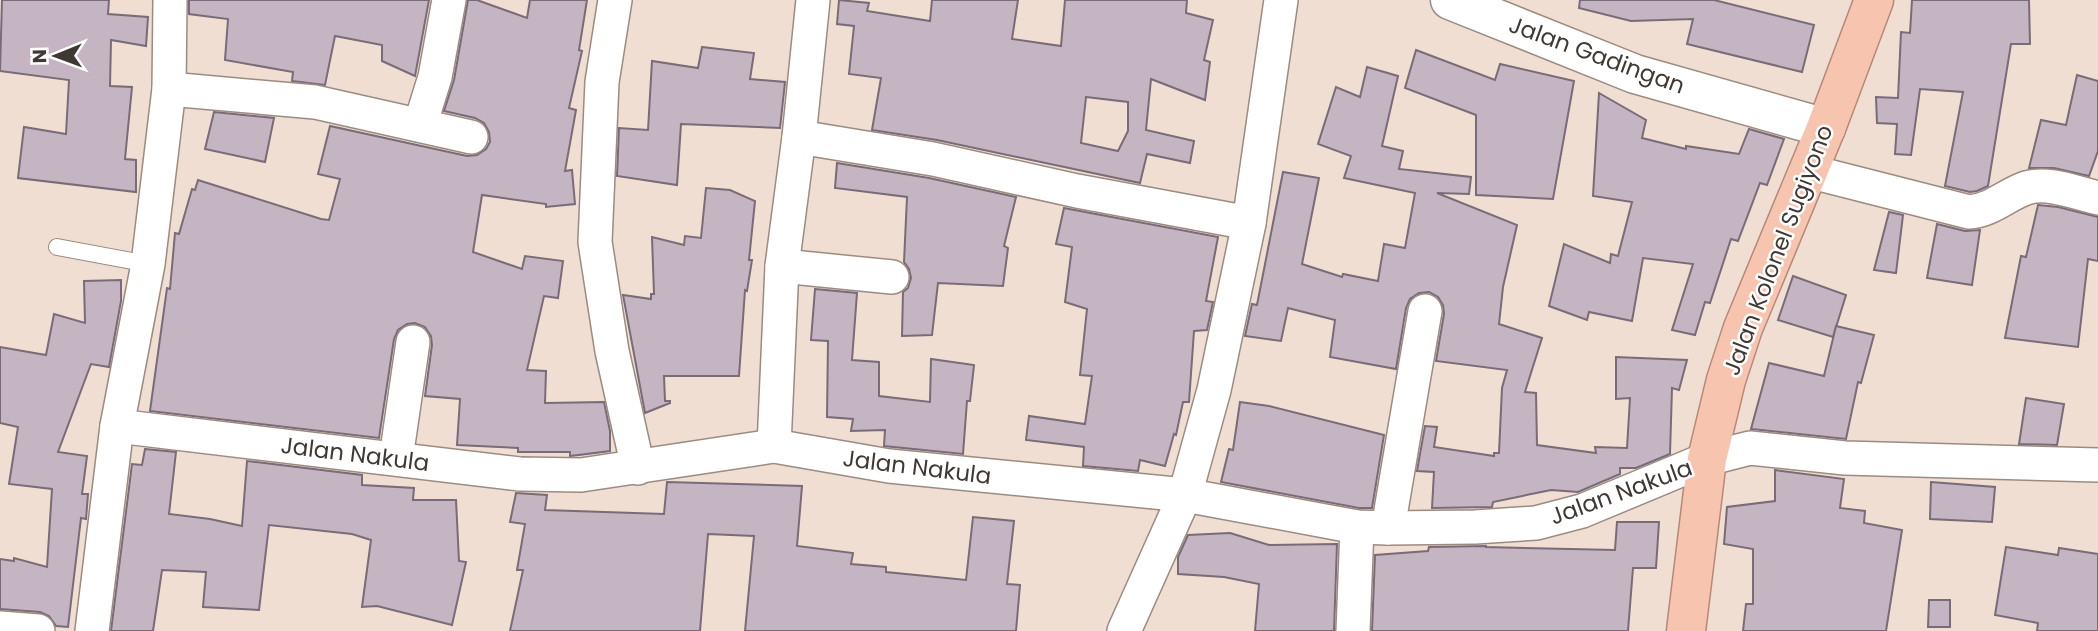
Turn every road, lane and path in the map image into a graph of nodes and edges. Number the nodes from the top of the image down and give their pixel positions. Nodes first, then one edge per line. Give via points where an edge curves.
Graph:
1 (170, 0) edge
2 (449, 0) edge
3 (615, 0) edge
4 (814, 0) edge
5 (1281, 0) edge
6 (1874, 0) edge
7 (1456, 1) edge
8 (169, 89) junction
9 (420, 125) junction
10 (1826, 128) junction
11 (471, 137) dead end
12 (799, 138) junction
13 (1808, 171) junction
14 (2098, 198) edge
15 (1249, 223) junction
16 (57, 247) dead end
17 (148, 264) junction
18 (782, 265) junction
19 (892, 277) dead end
20 (1425, 311) dead end
21 (413, 342) dead end
22 (117, 426) junction
23 (774, 446) junction
24 (396, 458) junction
25 (1707, 459) junction
26 (2098, 465) edge
27 (638, 468) junction
28 (1185, 495) junction
29 (1373, 528) junction
30 (0, 628) edge
31 (38, 631) edge
32 (92, 631) edge
33 (1124, 631) edge
34 (1353, 631) edge
35 (1686, 631) edge

1 - 8 street
2 - 9 street via 435,77
3 - 27 street via 602,82 595,242 612,351
4 - 12 street
5 - 15 street
6 - 10 highway, Jalan Kolonel Sugiyono
7 - 10 street, Jalan Gadingan via 1635,74
8 - 9 street via 316,102
8 - 17 street
9 - 11 street
10 - 13 highway, Jalan Kolonel Sugiyono
12 - 15 street via 933,159
12 - 18 street
13 - 14 street via 1969,212 2025,188 2054,188
13 - 25 highway, Jalan Kolonel Sugiyono via 1743,328
15 - 28 street via 1217,378
16 - 17 lane
17 - 22 street
18 - 19 street
18 - 23 street
20 - 29 street
21 - 24 street
22 - 24 street, Jalan Nakula
22 - 32 street
23 - 27 street, Jalan Nakula
23 - 28 street, Jalan Nakula via 889,466
24 - 27 street, Jalan Nakula via 520,474 581,475
25 - 26 street, Jalan Nakula via 1750,448 1845,458
25 - 29 street, Jalan Nakula via 1582,511 1536,523
25 - 35 highway, Jalan Kolonel Sugiyono
28 - 29 street, Jalan Nakula
28 - 33 street
29 - 34 street
30 - 31 street

